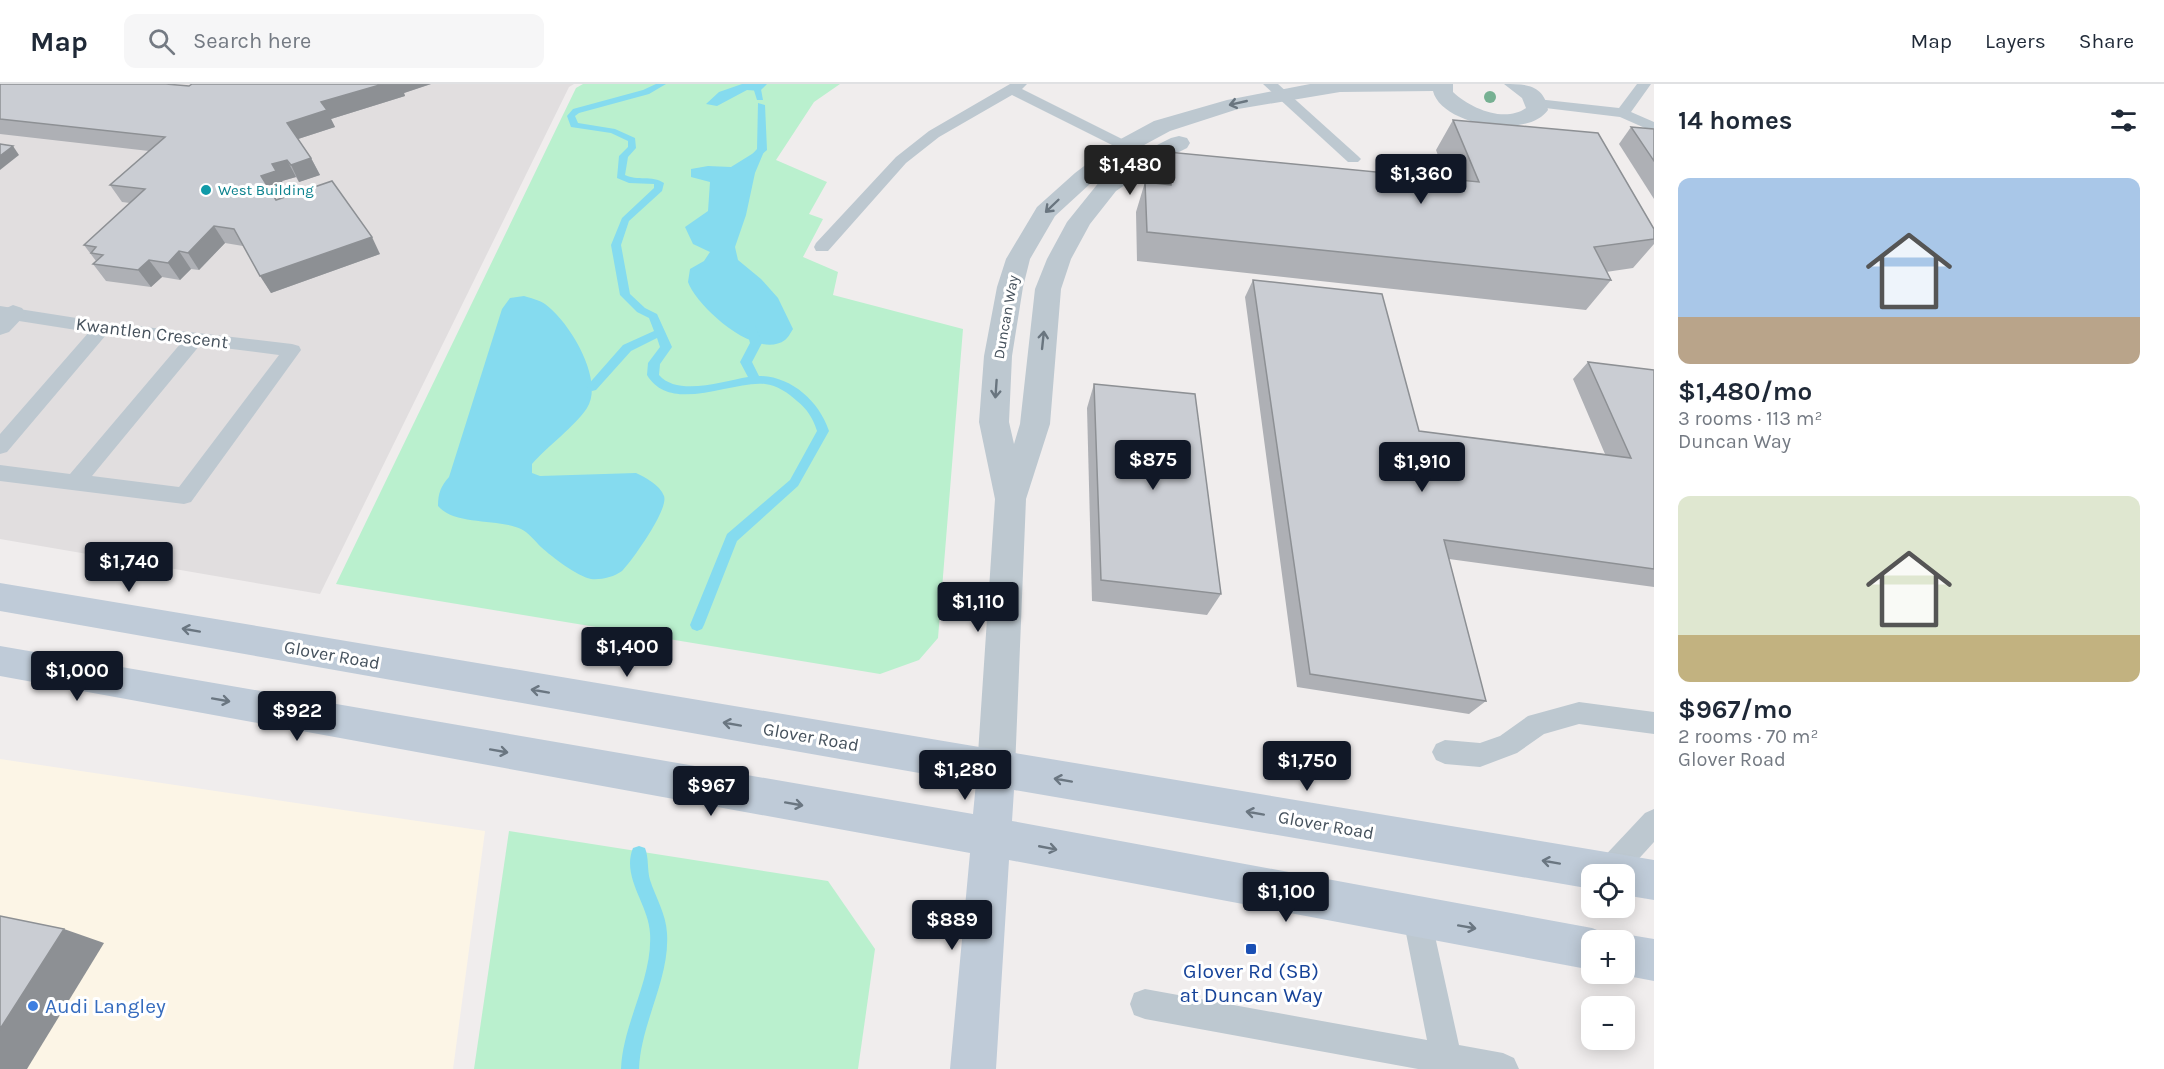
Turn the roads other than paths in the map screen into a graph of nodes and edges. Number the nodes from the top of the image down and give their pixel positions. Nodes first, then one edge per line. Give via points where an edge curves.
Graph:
1 (1514, 84) edge
2 (1644, 84) edge
3 (1016, 87) edge
4 (1445, 90) edge
5 (1284, 96) edge
6 (1537, 103) junction
7 (1623, 113) junction
8 (1654, 128) edge
9 (1125, 146) junction
10 (1353, 159) dead end
11 (822, 247) dead end
12 (4, 318) edge
13 (102, 328) junction
14 (195, 339) junction
15 (0, 447) edge
16 (0, 473) edge
17 (75, 482) junction
18 (1011, 499) junction
19 (0, 597) edge
20 (0, 661) edge
21 (1654, 723) edge
22 (1445, 752) dead end
23 (996, 769) junction
24 (1654, 822) edge
25 (991, 837) junction
26 (1626, 864) edge
27 (1581, 868) edge
28 (1635, 877) edge
29 (1654, 880) edge
30 (1417, 918) junction
31 (1581, 947) edge
32 (1635, 957) edge
33 (1654, 960) edge
34 (1145, 1004) dead end
35 (1446, 1058) junction
36 (973, 1069) edge
37 (1503, 1069) edge

1 - 6 street
2 - 7 lane
3 - 9 lane
3 - 11 lane via 934,134 901,160
4 - 5 street, Duncan Way via 1357,103
4 - 6 street, Duncan Way via 1475,115 1507,120 1532,115
5 -> 9 street, Duncan Way via 1234,104 1162,126
5 - 10 lane
18 -> 5 street, Duncan Way via 1035,424 1048,289 1079,222 1108,186 1151,157 1186,140 1251,118
6 - 7 lane
7 - 8 lane
9 -> 18 street, Duncan Way via 1045,212 1018,259 999,350 994,422
12 - 13 lane, Kwantlen Crescent
13 - 14 lane, Kwantlen Crescent
13 - 15 lane
14 - 17 lane
14 - 17 lane, Kwantlen Crescent via 292,350 184,496
16 - 17 lane
18 - 23 street, Duncan Way
23 -> 19 main road, Glover Road
20 -> 25 main road
21 - 22 lane via 1579,712 1537,724 1508,745 1480,755
23 - 25 main road, Duncan Way
27 -> 23 main road, Glover Road
24 - 26 lane
25 -> 30 main road
25 - 36 main road, Duncan Way
28 - 29 main road, Glover Road
30 -> 31 main road
30 - 35 lane
32 - 33 main road
34 - 35 lane
35 - 37 lane

